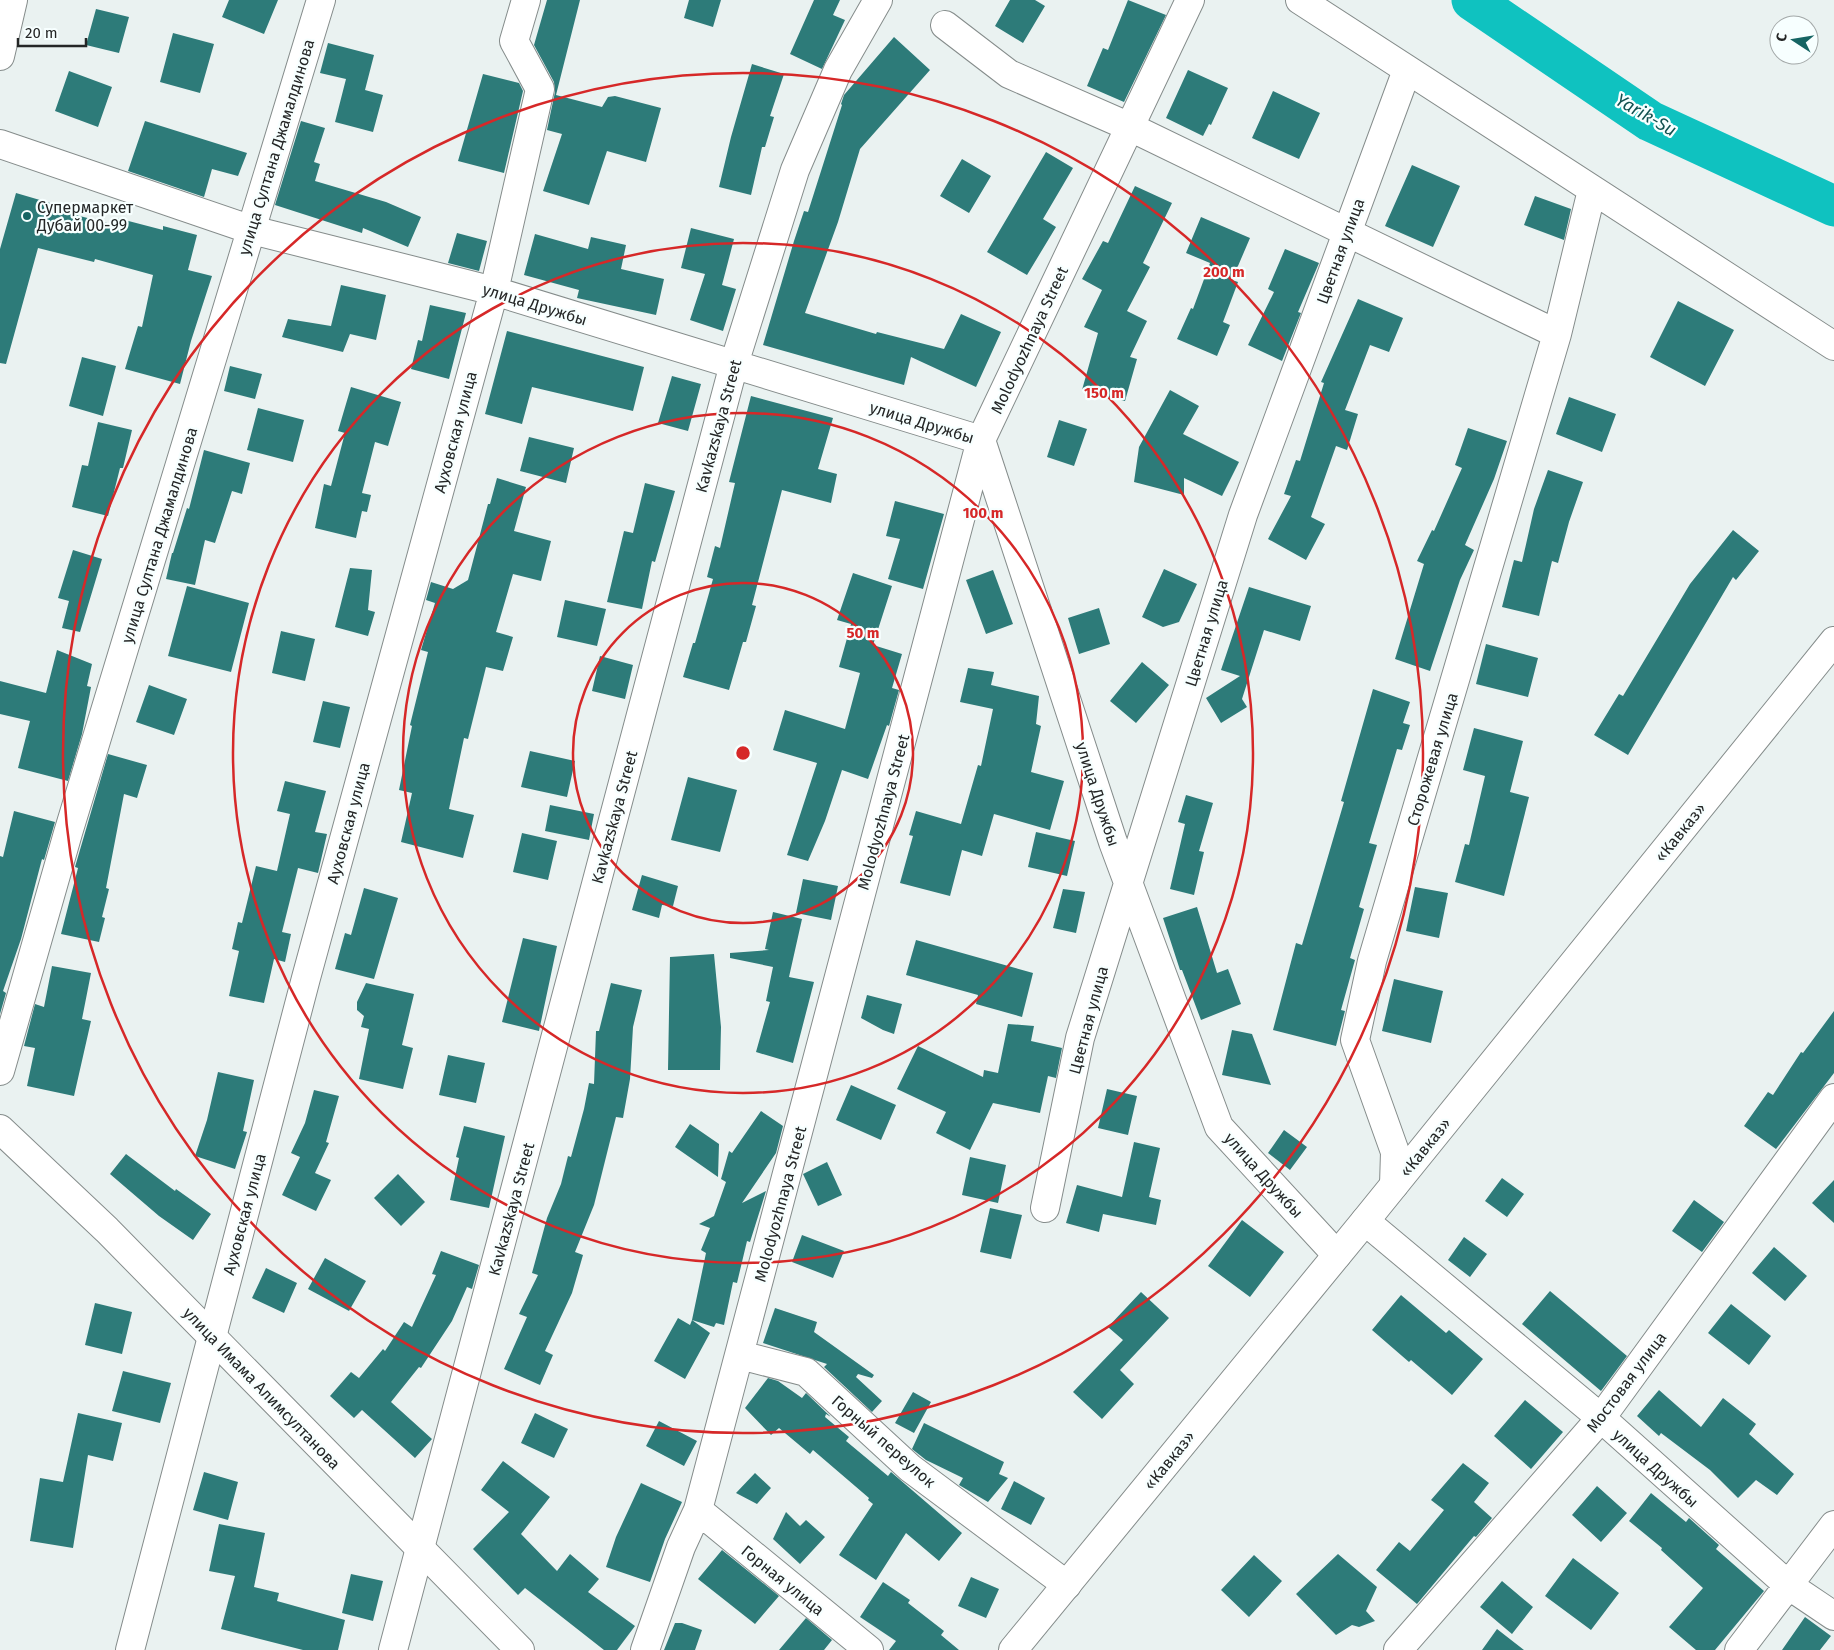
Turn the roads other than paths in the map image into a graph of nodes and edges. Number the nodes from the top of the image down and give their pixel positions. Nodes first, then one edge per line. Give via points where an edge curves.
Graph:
1 (13, 0) edge
2 (321, 0) edge
3 (526, 0) edge
4 (878, 0) edge
5 (1190, 0) edge
6 (1300, 0) edge
7 (945, 25) dead end
8 (0, 56) edge
9 (1407, 70) junction
10 (1130, 128) junction
11 (0, 144) edge
12 (1592, 190) junction
13 (252, 230) junction
14 (1347, 232) junction
15 (494, 291) junction
16 (1558, 334) junction
17 (1834, 346) edge
18 (734, 364) junction
19 (982, 440) junction
20 (1834, 641) edge
21 (1129, 883) junction
22 (0, 1071) edge
23 (1834, 1098) edge
24 (0, 1129) edge
25 (1394, 1185) junction
26 (1045, 1208) dead end
27 (1365, 1221) junction
28 (1337, 1255) junction
29 (212, 1337) junction
30 (740, 1355) junction
31 (1601, 1418) junction
32 (698, 1510) junction
33 (1834, 1525) edge
34 (420, 1549) junction
35 (1067, 1585) junction
36 (1788, 1585) junction
37 (1834, 1616) edge
38 (130, 1650) edge
39 (393, 1650) edge
40 (520, 1650) edge
41 (645, 1650) edge
42 (869, 1650) edge
43 (1014, 1650) edge
44 (1398, 1650) edge
45 (1739, 1650) edge

1 - 8 main road
2 - 13 main road, улица Султана Джамалдинова
3 - 15 main road, Ауховская улица via 514,41 540,89
4 - 18 main road, Kavkazskaya Street via 838,70 795,170
5 - 10 main road, Molodyozhnaya Street
6 - 9 main road
7 - 10 main road via 1009,74
9 - 12 main road
9 - 14 main road, Цветная улица
10 - 14 main road
10 - 19 main road, Molodyozhnaya Street
11 - 13 main road, улица Дружбы
12 - 16 main road, Сторожевая улица
12 - 17 main road
13 - 15 main road, улица Дружбы
13 - 22 main road, улица Султана Джамалдинова via 68,833
14 - 16 main road
14 - 21 main road, Цветная улица via 1243,515
15 - 18 main road, улица Дружбы
15 - 29 main road, Ауховская улица via 306,978
16 - 25 main road, Сторожевая улица via 1372,961 1355,1040 1395,1152
18 - 19 main road, улица Дружбы
18 - 34 main road, Kavkazskaya Street
19 - 21 main road, улица Дружбы
19 - 30 main road, Molodyozhnaya Street
20 - 25 main road, «Кавказ»
21 - 26 main road, Цветная улица via 1080,1038
21 - 28 main road, улица Дружбы via 1219,1126
23 - 31 main road, Мостовая улица
24 - 29 main road, улица Имама Алимсултанова via 107,1230
25 - 27 main road, «Кавказ»
27 - 28 main road, «Кавказ»
27 - 31 main road, улица Дружбы
28 - 35 main road, «Кавказ»
29 - 34 main road, улица Имама Алимсултанова
29 - 38 main road, Ауховская улица
30 - 32 main road, Molodyozhnaya Street
30 - 35 main road, Горный переулок via 806,1372 910,1468
31 - 36 main road, улица Дружбы
31 - 44 main road, Мостовая улица
32 - 41 main road, Molodyozhnaya Street via 681,1547
32 - 42 main road, Горная улица
33 - 36 main road
34 - 39 main road, Kavkazskaya Street
34 - 40 main road, улица Имама Алимсултанова
35 - 43 main road, «Кавказ»
36 - 37 main road, улица Дружбы
36 - 45 main road

